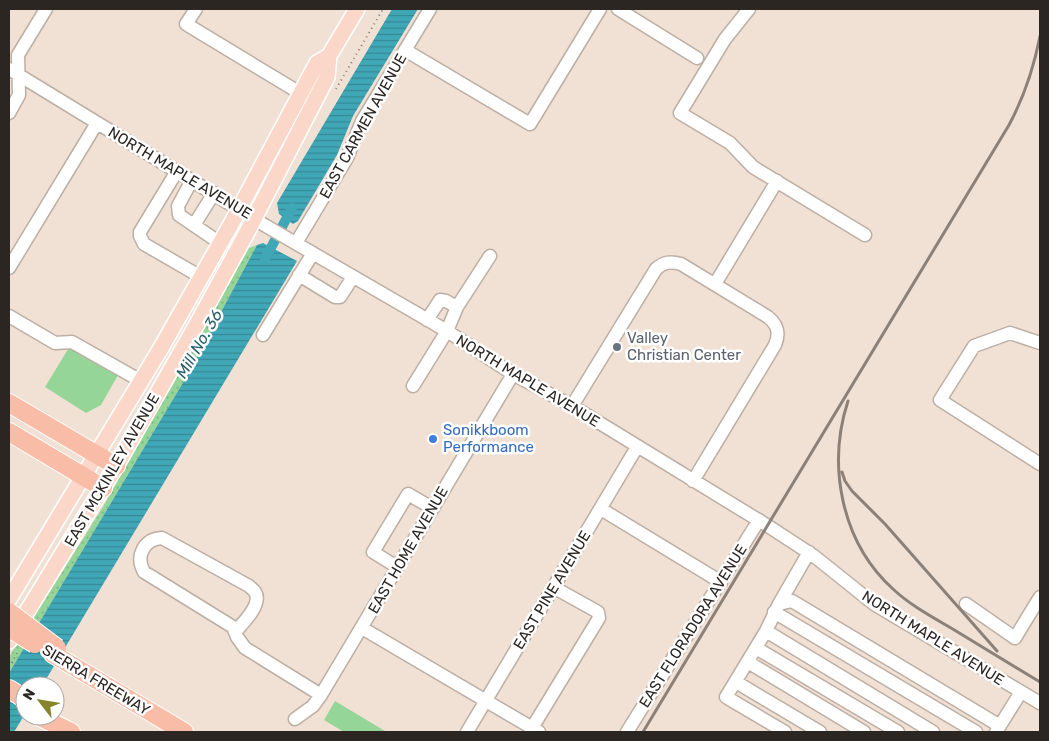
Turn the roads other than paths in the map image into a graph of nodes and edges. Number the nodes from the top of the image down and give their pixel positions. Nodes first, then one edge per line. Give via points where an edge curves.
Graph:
1 (46, 9) edge
2 (196, 9) edge
3 (357, 9) edge
4 (430, 9) edge
5 (600, 9) edge
6 (618, 9) edge
7 (748, 9) edge
8 (405, 50) junction
9 (329, 56) junction
10 (697, 58) dead end
11 (14, 72) edge
12 (300, 93) junction
13 (9, 113) edge
14 (97, 123) junction
15 (177, 171) junction
16 (192, 180) junction
17 (777, 181) junction
18 (214, 193) junction
19 (239, 209) junction
20 (260, 222) junction
21 (194, 225) junction
22 (865, 235) dead end
23 (220, 243) junction
24 (296, 243) junction
25 (313, 253) junction
26 (490, 256) dead end
27 (9, 268) edge
28 (299, 276) junction
29 (201, 277) junction
30 (353, 277) junction
31 (715, 284) junction
32 (457, 307) junction
33 (9, 316) edge
34 (427, 320) junction
35 (447, 331) junction
36 (263, 335) dead end
37 (1040, 343) edge
38 (513, 374) junction
39 (141, 381) junction
40 (413, 386) dead end
41 (9, 403) edge
42 (572, 406) junction
43 (9, 432) edge
44 (637, 447) junction
45 (96, 454) junction
46 (1040, 464) edge
47 (116, 466) junction
48 (83, 476) junction
49 (693, 480) junction
50 (104, 488) junction
51 (432, 508) junction
52 (601, 508) junction
53 (759, 520) junction
54 (808, 552) junction
55 (397, 567) junction
56 (721, 582) junction
57 (553, 587) junction
58 (1040, 597) edge
59 (9, 598) edge
60 (966, 604) dead end
61 (777, 608) junction
62 (9, 612) edge
63 (9, 628) edge
64 (362, 628) junction
65 (766, 631) junction
66 (235, 632) junction
67 (9, 641) edge
68 (756, 648) junction
69 (55, 651) junction
70 (852, 658) junction
71 (748, 662) junction
72 (895, 663) junction
73 (840, 677) junction
74 (885, 678) junction
75 (736, 682) junction
76 (1021, 692) junction
77 (321, 695) junction
78 (874, 697) junction
79 (918, 698) junction
80 (486, 700) junction
81 (1040, 703) edge
82 (823, 707) junction
83 (865, 713) junction
84 (906, 717) junction
85 (295, 719) dead end
86 (65, 723) edge
87 (59, 726) edge
88 (815, 729) edge
89 (998, 729) edge
90 (536, 730) edge
91 (860, 730) edge
92 (71, 732) edge
93 (79, 732) edge
94 (184, 732) edge
95 (467, 732) edge
96 (627, 732) edge
97 (785, 732) edge
98 (898, 732) edge
99 (933, 732) edge
100 (976, 732) edge

1 - 11 street via 18,55
2 - 12 street via 186,24
3 - 9 main road, EAST MCKINLEY AVENUE
4 - 8 street, EAST CARMEN AVENUE
5 - 8 street via 530,124
6 - 10 street
7 - 17 street via 725,39 680,113 730,143 753,167
8 - 24 street, EAST CARMEN AVENUE via 362,121 347,158
9 - 12 main road, EAST MCKINLEY AVENUE via 317,63
9 - 20 main road, EAST MCKINLEY AVENUE via 327,77
11 - 13 street via 19,96
11 - 14 street, NORTH MAPLE AVENUE
12 - 19 main road, EAST MCKINLEY AVENUE
14 - 15 street, NORTH MAPLE AVENUE
14 - 27 street
15 - 16 street, NORTH MAPLE AVENUE
15 - 29 street via 140,236 144,244
16 - 18 street, NORTH MAPLE AVENUE
16 - 21 street via 178,206 178,215
17 - 22 street
17 - 31 street
18 - 19 street, NORTH MAPLE AVENUE
18 - 21 street
19 - 20 street, NORTH MAPLE AVENUE
19 - 23 main road, EAST MCKINLEY AVENUE
20 - 24 street, NORTH MAPLE AVENUE
20 - 47 main road, EAST MCKINLEY AVENUE
21 - 23 street
23 - 29 main road, EAST MCKINLEY AVENUE
24 - 25 street, NORTH MAPLE AVENUE
25 - 28 street
25 - 30 street, NORTH MAPLE AVENUE
26 - 32 street
28 - 30 street via 335,297 344,294
28 - 36 street
29 - 39 main road, EAST MCKINLEY AVENUE
30 - 34 street, NORTH MAPLE AVENUE
31 - 42 street via 680,264 668,262 661,265
31 - 49 street via 768,317 777,327 778,339
32 - 34 street via 440,300
32 - 35 street
33 - 39 street via 55,343 72,342
34 - 35 street, NORTH MAPLE AVENUE
35 - 38 street, NORTH MAPLE AVENUE
35 - 40 street
37 - 46 street via 1010,333 974,346 940,400
38 - 42 street, NORTH MAPLE AVENUE
38 - 51 street, EAST HOME AVENUE
39 - 45 main road, EAST MCKINLEY AVENUE
41 - 45 highway
42 - 44 street, NORTH MAPLE AVENUE
43 - 48 highway
44 - 49 street, NORTH MAPLE AVENUE
44 - 52 street, EAST PINE AVENUE
45 - 47 highway
45 - 48 main road, EAST MCKINLEY AVENUE
47 - 50 main road, EAST MCKINLEY AVENUE
48 - 50 highway
48 - 59 main road, EAST MCKINLEY AVENUE
49 - 53 street, NORTH MAPLE AVENUE
50 - 67 main road, EAST MCKINLEY AVENUE
51 - 55 street, EAST HOME AVENUE
51 - 55 street via 408,494 373,552
52 - 56 street
52 - 57 street, EAST PINE AVENUE
53 - 54 street, NORTH MAPLE AVENUE
53 - 56 street, EAST FLORADORA AVENUE
54 - 61 street
54 - 76 street, NORTH MAPLE AVENUE via 874,604
55 - 64 street, EAST HOME AVENUE
56 - 96 street, EAST FLORADORA AVENUE
57 - 80 street, EAST PINE AVENUE
57 - 90 street via 598,612 599,618
58 - 60 street via 1015,638
61 - 65 street
61 - 70 street
61 - 72 street via 792,601
62 - 69 highway, bridge
63 - 69 highway, SIERRA FREEWAY, bridge
64 - 77 street, EAST HOME AVENUE
64 - 80 street
65 - 68 street
65 - 73 street
66 - 66 street via 233,627 144,572 140,557 145,546 154,538 162,538 249,586 257,597 256,604
66 - 77 street via 245,648
68 - 71 street
68 - 83 street
69 - 94 highway, SIERRA FREEWAY via 110,689
70 - 73 street
70 - 74 street
71 - 75 street
71 - 82 street
72 - 74 street
72 - 89 street
73 - 78 street
74 - 79 street
75 - 88 street
75 - 97 street via 726,697
76 - 81 street, NORTH MAPLE AVENUE
76 - 89 street
77 - 85 street, EAST HOME AVENUE via 313,706
78 - 83 street
78 - 84 street
79 - 84 street
79 - 100 street
80 - 90 street
80 - 95 street, EAST PINE AVENUE
82 - 88 street
82 - 91 street
83 - 91 street
83 - 98 street
84 - 99 street
86 - 93 highway
87 - 92 highway

